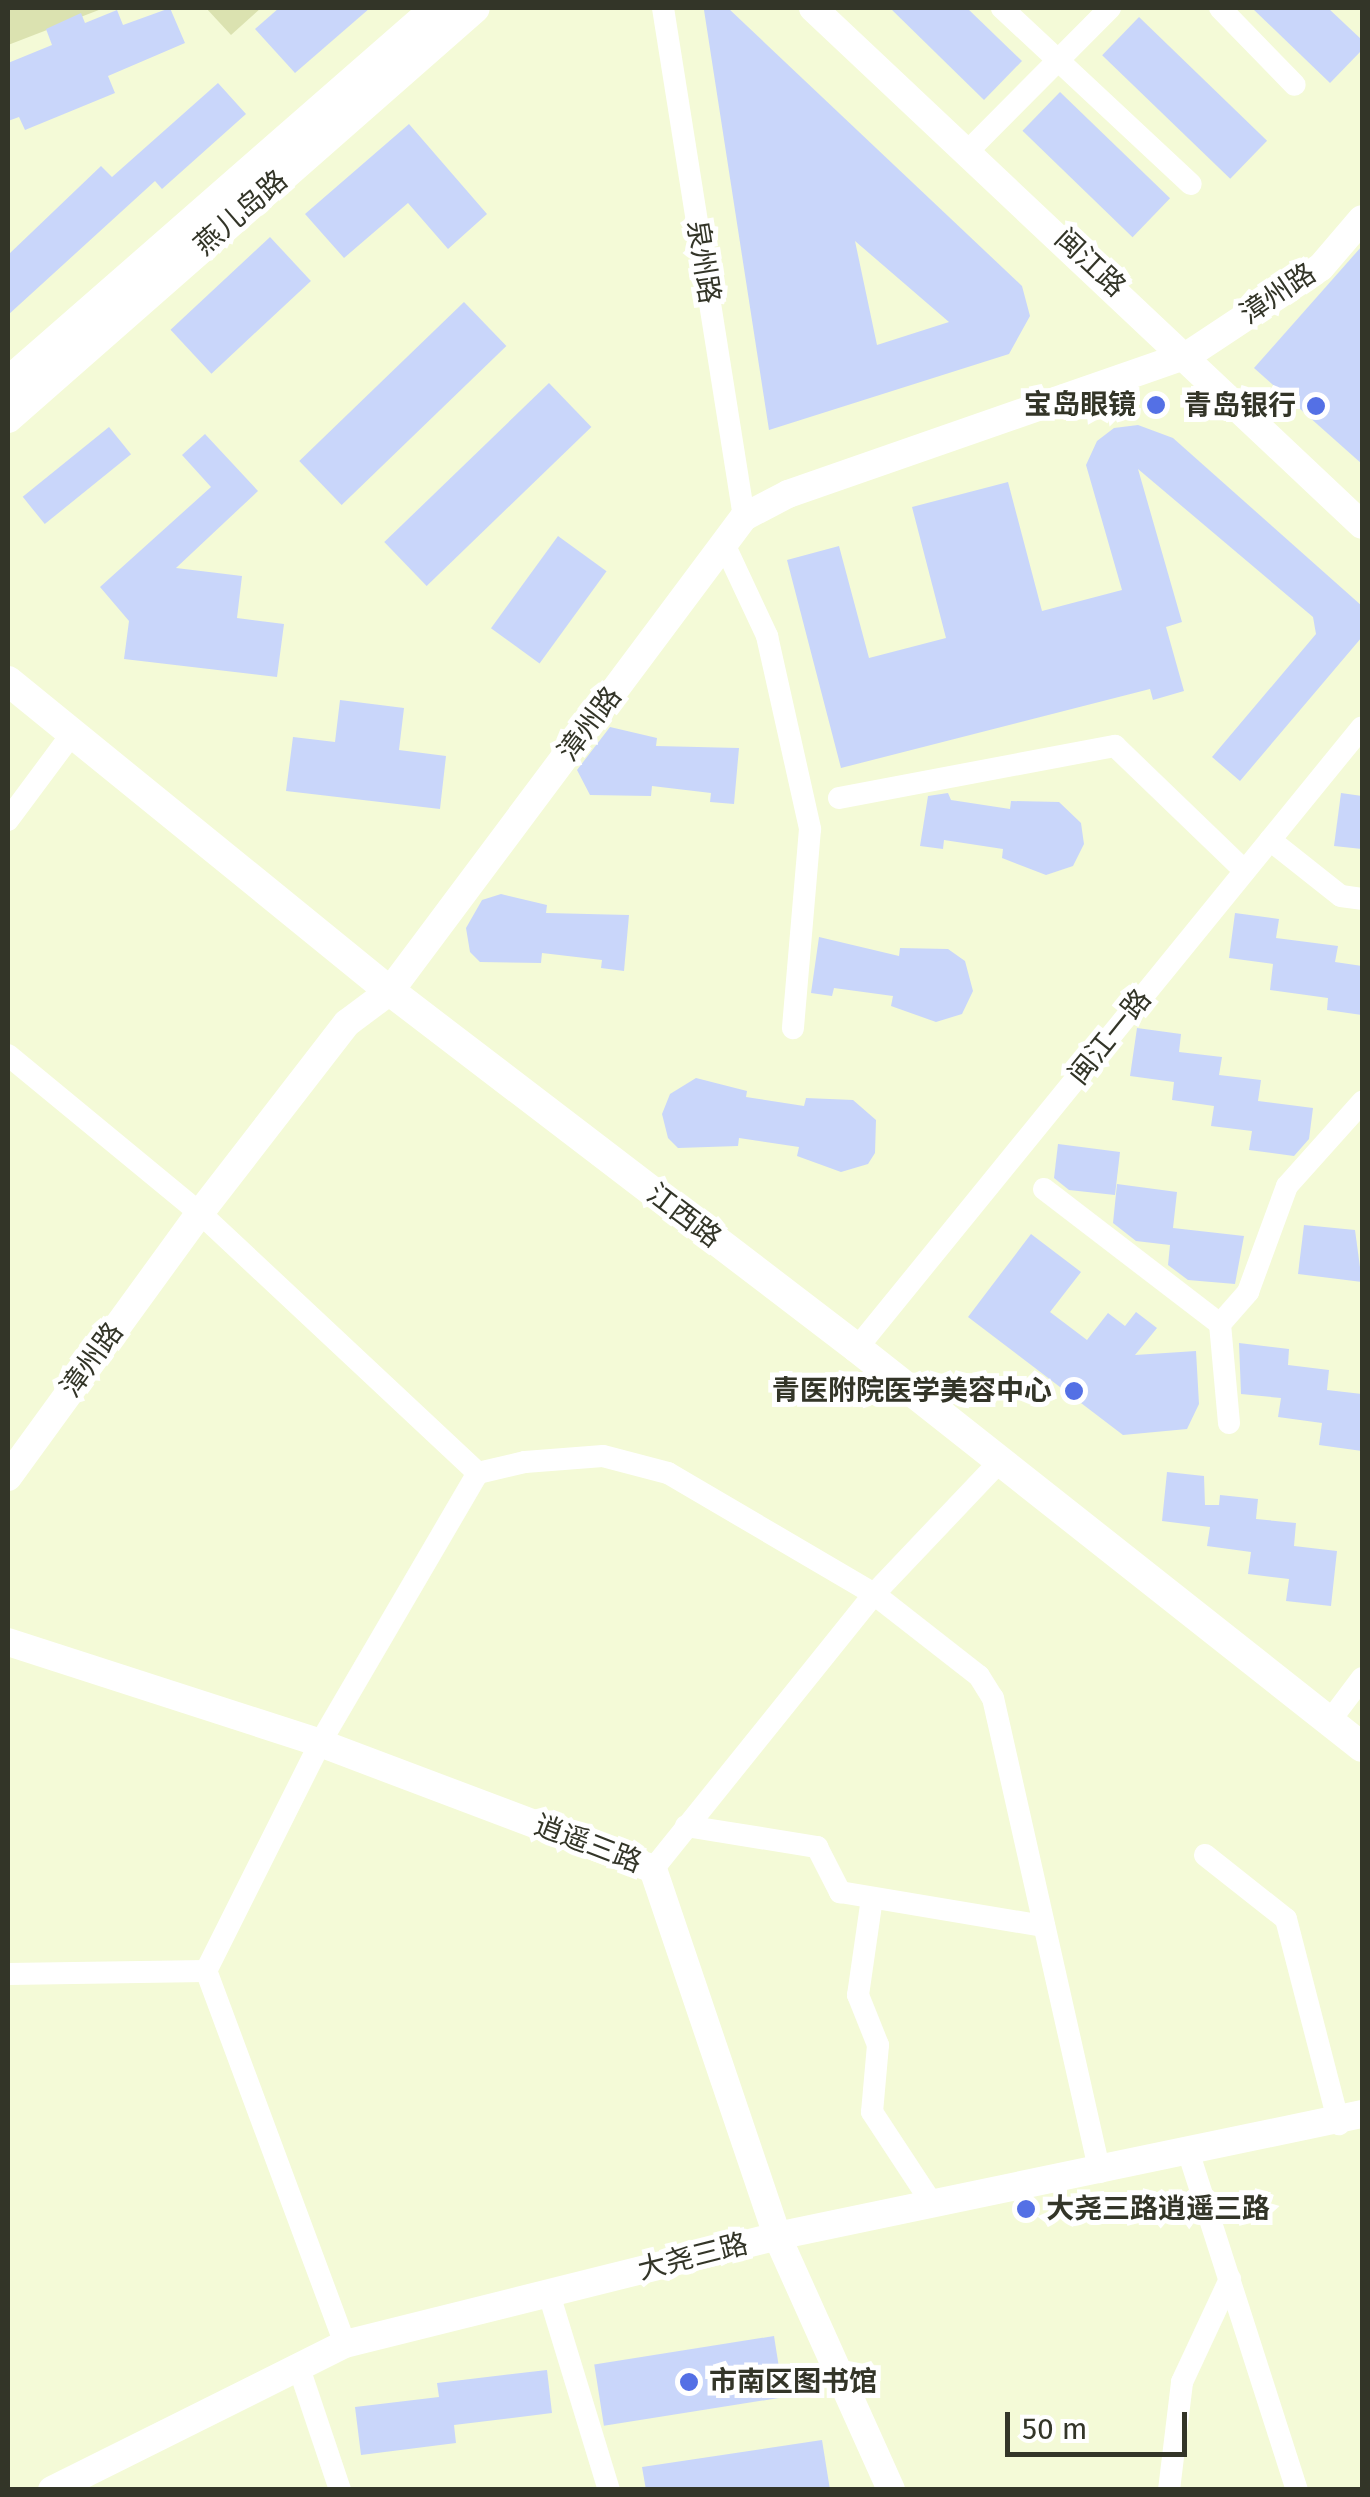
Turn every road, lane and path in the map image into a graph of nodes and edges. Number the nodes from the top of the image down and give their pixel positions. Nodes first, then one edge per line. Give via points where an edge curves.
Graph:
1 (436, 8) edge
2 (475, 8) edge
3 (662, 8) edge
4 (813, 8) edge
5 (1002, 8) edge
6 (1110, 8) edge
7 (1220, 8) edge
8 (1057, 60) junction
9 (1295, 85) dead end
10 (966, 152) junction
11 (1191, 184) dead end
12 (1362, 219) edge
13 (1188, 355) junction
14 (8, 382) edge
15 (8, 418) edge
16 (744, 517) junction
17 (1362, 524) edge
18 (724, 544) junction
19 (8, 681) edge
20 (1362, 726) edge
21 (74, 732) junction
22 (839, 798) dead end
23 (8, 820) edge
24 (1270, 840) junction
25 (1245, 871) junction
26 (1362, 899) edge
27 (390, 991) junction
28 (792, 1028) dead end
29 (8, 1055) edge
30 (1362, 1102) edge
31 (1044, 1190) dead end
32 (200, 1212) junction
33 (1220, 1324) junction
34 (857, 1348) junction
35 (1230, 1423) dead end
36 (1000, 1462) junction
37 (478, 1473) junction
38 (8, 1477) edge
39 (874, 1594) junction
40 (8, 1642) edge
41 (1362, 1678) edge
42 (1330, 1722) junction
43 (320, 1743) junction
44 (1362, 1748) edge
45 (686, 1826) junction
46 (1204, 1855) dead end
47 (654, 1868) junction
48 (872, 1898) junction
49 (1044, 1926) junction
50 (206, 1971) junction
51 (8, 1974) edge
52 (1351, 2119) edge
53 (1189, 2154) junction
54 (1100, 2172) junction
55 (933, 2205) junction
56 (777, 2236) junction
57 (1230, 2279) junction
58 (549, 2294) junction
59 (344, 2344) junction
60 (298, 2365) junction
61 (52, 2490) edge
62 (340, 2490) edge
63 (609, 2490) edge
64 (891, 2490) edge
65 (1169, 2490) edge
66 (1297, 2490) edge

1 - 14 main road, 燕儿岛路
2 - 15 main road, 燕儿岛路
3 - 16 street, 泉州路
4 - 10 street, 闽江路
5 - 8 street
6 - 8 street
7 - 9 street
8 - 10 street
8 - 11 street
10 - 13 street, 闽江路
12 - 13 street, 漳州路 via 1321,267
13 - 16 street, 漳州路 via 788,494
13 - 17 street, 闽江路
16 - 18 street, 漳州路
18 - 27 street, 漳州路
18 - 28 street via 766,636 810,829
19 - 21 main road, 江西路
20 - 24 street, 闽江一路
21 - 23 street
21 - 27 main road, 江西路
22 - 25 street via 1115,746
24 - 25 street, 闽江一路
24 - 26 street via 1341,896
25 - 34 street, 闽江一路
27 - 32 street, 漳州路 via 347,1023
27 - 34 main road, 江西路
29 - 32 street
30 - 33 street via 1287,1186 1248,1292
31 - 33 street
32 - 37 street
32 - 38 street, 漳州路
33 - 35 street
34 - 36 main road, 江西路
36 - 39 street
36 - 42 main road, 江西路
37 - 39 street via 570,1458 630,1460 762,1524
37 - 43 street
39 - 45 street
39 - 49 street via 946,1646 993,1698
40 - 43 street, 逍遥三路
41 - 42 street
42 - 44 main road, 江西路
43 - 47 street, 逍遥三路
43 - 50 street
45 - 47 street
45 - 48 street via 818,1848 840,1892
46 - 52 street via 1286,1919
47 - 56 street, 逍遥三路
48 - 49 street
48 - 55 street via 858,1995 878,2045 872,2112
49 - 54 street
50 - 51 street
50 - 59 street
52 - 53 street, 大尧三路
53 - 54 street, 大尧三路
53 - 57 street
54 - 55 street, 大尧三路
55 - 56 street, 大尧三路
56 - 58 street, 大尧三路
56 - 64 street, 逍遥三路
57 - 65 street via 1182,2382
57 - 66 street
58 - 59 street, 大尧三路
58 - 63 street
59 - 60 street, 大尧三路
60 - 61 street, 大尧三路
60 - 62 street

